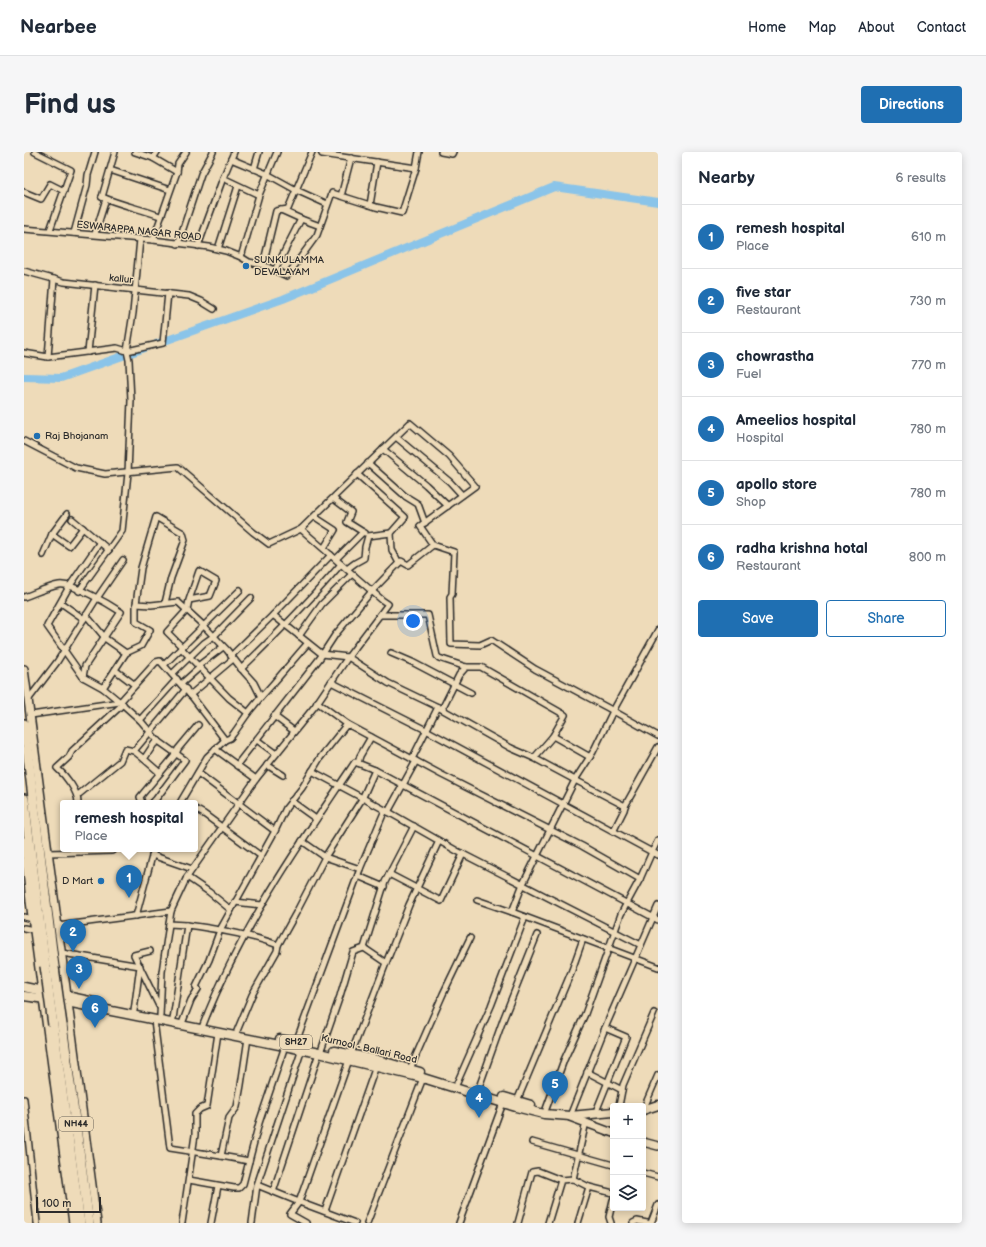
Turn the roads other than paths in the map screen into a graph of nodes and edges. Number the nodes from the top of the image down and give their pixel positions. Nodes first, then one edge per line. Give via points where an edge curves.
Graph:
1 (35, 152) edge
2 (95, 152) edge
3 (115, 152) edge
4 (135, 152) edge
5 (157, 152) edge
6 (186, 152) edge
7 (214, 152) edge
8 (234, 152) edge
9 (259, 152) edge
10 (277, 152) edge
11 (312, 152) edge
12 (321, 152) edge
13 (419, 152) edge
14 (441, 152) edge
15 (453, 152) edge
16 (153, 155) edge
17 (351, 158) junction
18 (231, 159) junction
19 (377, 162) junction
20 (416, 168) junction
21 (254, 169) junction
22 (110, 170) junction
23 (177, 172) junction
24 (267, 174) junction
25 (223, 178) junction
26 (238, 186) junction
27 (170, 190) junction
28 (296, 190) junction
29 (64, 191) junction
30 (24, 192) edge
31 (259, 195) junction
32 (341, 196) junction
33 (102, 197) junction
34 (327, 204) junction
35 (370, 205) junction
36 (281, 210) junction
37 (160, 216) junction
38 (301, 219) junction
39 (320, 226) junction
40 (24, 229) edge
41 (50, 230) junction
42 (74, 233) junction
43 (95, 234) junction
44 (140, 239) junction
45 (153, 240) junction
46 (178, 244) junction
47 (198, 246) junction
48 (218, 249) junction
49 (241, 257) junction
50 (263, 265) junction
51 (275, 270) junction
52 (24, 271) edge
53 (54, 279) junction
54 (95, 285) junction
55 (135, 289) junction
56 (168, 293) junction
57 (214, 309) dead end
58 (127, 351) junction
59 (88, 352) junction
60 (24, 353) edge
61 (48, 357) junction
62 (396, 437) junction
63 (24, 441) edge
64 (383, 449) junction
65 (368, 463) junction
66 (128, 473) junction
67 (357, 474) junction
68 (462, 495) junction
69 (334, 499) junction
70 (448, 506) junction
71 (67, 514) dead end
72 (315, 516) junction
73 (72, 519) dead end
74 (425, 523) junction
75 (83, 528) junction
76 (301, 529) junction
77 (363, 532) junction
78 (391, 533) junction
79 (52, 534) junction
80 (368, 536) junction
81 (100, 542) junction
82 (433, 545) junction
83 (324, 548) junction
84 (110, 550) junction
85 (331, 554) junction
86 (43, 555) dead end
87 (336, 559) junction
88 (123, 560) dead end
89 (399, 563) junction
90 (341, 564) junction
91 (347, 569) junction
92 (352, 574) junction
93 (69, 587) junction
94 (240, 590) dead end
95 (80, 591) junction
96 (372, 591) junction
97 (24, 597) edge
98 (97, 598) junction
99 (251, 598) dead end
100 (189, 600) junction
101 (60, 603) junction
102 (165, 603) junction
103 (136, 604) junction
104 (187, 610) junction
105 (273, 615) junction
106 (380, 615) junction
107 (85, 617) junction
108 (204, 626) junction
109 (286, 626) junction
110 (658, 630) edge
111 (214, 636) junction
112 (299, 636) junction
113 (105, 637) junction
114 (308, 643) junction
115 (182, 647) junction
116 (223, 647) junction
117 (64, 651) junction
118 (126, 653) junction
119 (391, 653) dead end
120 (322, 654) junction
121 (189, 657) junction
122 (232, 657) junction
123 (348, 657) junction
124 (164, 665) junction
125 (199, 667) junction
126 (466, 667) junction
127 (241, 668) junction
128 (24, 669) edge
129 (115, 670) junction
130 (172, 674) junction
131 (83, 677) junction
132 (210, 678) junction
133 (177, 679) junction
134 (331, 682) junction
135 (182, 684) junction
136 (454, 684) junction
137 (135, 685) junction
138 (103, 688) junction
139 (186, 689) junction
140 (471, 694) dead end
141 (190, 695) junction
142 (261, 698) junction
143 (28, 700) junction
144 (317, 702) junction
145 (121, 703) junction
146 (440, 708) junction
147 (613, 711) junction
148 (248, 713) junction
149 (31, 716) junction
150 (274, 716) junction
151 (140, 720) junction
152 (24, 724) edge
153 (347, 724) junction
154 (198, 725) dead end
155 (150, 730) junction
156 (426, 730) junction
157 (294, 731) junction
158 (553, 736) junction
159 (658, 736) edge
160 (371, 737) junction
161 (224, 740) junction
162 (257, 740) junction
163 (159, 741) junction
164 (658, 747) edge
165 (215, 749) junction
166 (134, 751) junction
167 (176, 754) junction
168 (276, 754) junction
169 (590, 756) junction
170 (534, 758) junction
171 (144, 759) junction
172 (414, 760) junction
173 (358, 763) junction
174 (267, 765) junction
175 (237, 766) junction
176 (375, 770) junction
177 (312, 771) junction
178 (160, 773) junction
179 (198, 773) junction
180 (283, 775) dead end
181 (256, 780) junction
182 (575, 780) junction
183 (338, 785) junction
184 (403, 785) junction
185 (78, 795) junction
186 (362, 798) junction
187 (24, 799) edge
188 (78, 800) edge
189 (141, 800) edge
190 (155, 800) edge
191 (183, 800) edge
192 (291, 801) junction
193 (238, 804) junction
194 (563, 804) junction
195 (624, 806) junction
196 (198, 811) edge
197 (387, 811) junction
198 (316, 819) junction
199 (414, 826) junction
200 (222, 827) junction
201 (551, 830) junction
202 (614, 830) junction
203 (275, 831) junction
204 (658, 840) edge
205 (24, 841) edge
206 (439, 841) junction
207 (302, 842) junction
208 (64, 852) edge
209 (153, 852) edge
210 (652, 852) junction
211 (48, 853) junction
212 (463, 854) junction
213 (152, 855) junction
214 (658, 855) edge
215 (261, 856) junction
216 (537, 856) junction
217 (325, 857) junction
218 (192, 869) junction
219 (360, 869) junction
220 (389, 874) junction
221 (358, 876) junction
222 (187, 877) junction
223 (640, 879) junction
224 (523, 884) junction
225 (384, 886) junction
226 (416, 888) junction
227 (27, 900) edge
228 (477, 900) dead end
229 (235, 902) junction
230 (627, 903) junction
231 (262, 905) junction
232 (658, 906) edge
233 (231, 910) junction
234 (172, 911) junction
235 (512, 912) junction
236 (136, 916) junction
237 (24, 917) edge
238 (525, 917) junction
239 (33, 918) junction
240 (656, 919) edge
241 (169, 924) junction
242 (187, 925) junction
243 (58, 926) junction
244 (24, 928) edge
245 (34, 930) junction
246 (220, 930) junction
247 (615, 932) junction
248 (537, 935) dead end
249 (244, 936) junction
250 (470, 938) dead end
251 (583, 939) junction
252 (278, 945) junction
253 (641, 945) junction
254 (364, 948) junction
255 (609, 948) junction
256 (150, 951) dead end
257 (62, 953) junction
258 (635, 959) junction
259 (386, 963) junction
260 (140, 966) junction
261 (50, 967) junction
262 (658, 967) edge
263 (24, 987) edge
264 (43, 995) junction
265 (24, 996) edge
266 (67, 999) junction
267 (160, 1007) junction
268 (134, 1011) junction
269 (654, 1013) dead end
270 (157, 1018) junction
271 (173, 1019) junction
272 (183, 1021) junction
273 (57, 1025) junction
274 (203, 1025) junction
275 (605, 1028) junction
276 (237, 1031) junction
277 (218, 1033) junction
278 (248, 1038) junction
279 (296, 1042) junction
280 (285, 1046) junction
281 (302, 1049) junction
282 (321, 1051) junction
283 (350, 1057) junction
284 (376, 1066) junction
285 (410, 1068) junction
286 (587, 1072) junction
287 (658, 1075) edge
288 (423, 1078) junction
289 (457, 1083) junction
290 (608, 1083) junction
291 (478, 1090) junction
292 (622, 1090) junction
293 (24, 1099) edge
294 (517, 1101) junction
295 (503, 1102) junction
296 (620, 1103) edge
297 (646, 1103) edge
298 (658, 1105) edge
299 (546, 1109) junction
300 (646, 1109) edge
301 (646, 1110) edge
302 (658, 1110) edge
303 (610, 1112) edge
304 (595, 1114) junction
305 (570, 1116) junction
306 (586, 1122) junction
307 (610, 1132) edge
308 (532, 1142) dead end
309 (646, 1143) edge
310 (658, 1146) edge
311 (192, 1152) junction
312 (221, 1156) junction
313 (578, 1156) junction
314 (27, 1160) edge
315 (249, 1161) junction
316 (610, 1164) edge
317 (646, 1174) edge
318 (658, 1177) edge
319 (573, 1179) junction
320 (188, 1180) junction
321 (561, 1180) junction
322 (257, 1185) junction
323 (218, 1186) junction
324 (589, 1187) junction
325 (273, 1192) junction
326 (610, 1192) edge
327 (299, 1202) junction
328 (658, 1206) edge
329 (610, 1211) edge
330 (325, 1212) junction
331 (37, 1223) edge
332 (72, 1223) edge
333 (80, 1223) edge
334 (89, 1223) edge
335 (96, 1223) edge
336 (182, 1223) edge
337 (210, 1223) edge
338 (252, 1223) edge
339 (306, 1223) edge
340 (356, 1223) edge
341 (367, 1223) edge
342 (459, 1223) edge
343 (518, 1223) edge
344 (548, 1223) edge
345 (578, 1223) edge
346 (611, 1223) edge
347 (633, 1223) edge
348 (647, 1223) edge
349 (651, 1223) edge

1 - 29 street via 71,170
2 - 42 street
3 - 22 street
4 - 16 street
5 - 16 street
6 - 23 street via 178,164
7 - 46 street via 201,174
8 - 18 street
9 - 21 street
10 - 24 street
11 - 28 street
12 - 17 street
13 - 20 street
14 - 15 street
16 - 23 street
17 - 19 street
17 - 32 street
18 - 21 street
18 - 25 street
19 - 20 street
19 - 35 street
20 - 35 street via 402,213
21 - 24 street
22 - 27 street
22 - 33 street
23 - 27 street
24 - 28 street
24 - 31 street
25 - 26 street
25 - 47 street
26 - 31 street
26 - 48 street
27 - 37 street
28 - 34 street
28 - 36 street via 288,209
29 - 30 street via 50,184 41,199
29 - 41 street
31 - 49 street
32 - 34 street via 332,193
32 - 35 street
33 - 37 street
33 - 43 street via 106,200
34 - 39 street
36 - 38 street
36 - 50 street via 276,211
37 - 45 street
38 - 39 street
38 - 51 street
39 - 51 street via 287,276
40 - 41 street, ESWARAPPA NAGAR ROAD
41 - 42 street, ESWARAPPA NAGAR ROAD
42 - 43 street, ESWARAPPA NAGAR ROAD
43 - 44 street, ESWARAPPA NAGAR ROAD
44 - 45 street, ESWARAPPA NAGAR ROAD
44 - 55 street
45 - 46 street, ESWARAPPA NAGAR ROAD
46 - 47 street, ESWARAPPA NAGAR ROAD
47 - 48 street, ESWARAPPA NAGAR ROAD
48 - 49 street, ESWARAPPA NAGAR ROAD
49 - 50 street, ESWARAPPA NAGAR ROAD
50 - 51 street, ESWARAPPA NAGAR ROAD
52 - 53 street, kallur
53 - 54 street, kallur
53 - 61 street
54 - 55 street, kallur
54 - 59 street
55 - 56 street, kallur
55 - 58 street
56 - 57 street, kallur via 189,296
56 - 58 street via 163,343
58 - 59 street via 118,348
58 - 66 street via 131,400
59 - 61 street
60 - 61 street
62 - 64 street
62 - 68 street
62 - 68 street via 410,423 449,456 475,486
63 - 66 street via 76,468 106,474
64 - 65 street
64 - 70 street
65 - 67 street
65 - 74 street via 405,496 418,504
66 - 76 street via 178,467 269,544
66 - 84 street via 122,531
67 - 69 street
67 - 78 street via 406,517
68 - 70 street
69 - 72 street
69 - 77 street via 351,512 347,522
70 - 74 street
71 - 79 street
72 - 76 street
72 - 83 street via 335,530
73 - 75 street
74 - 82 street via 420,526
75 - 79 street via 69,546
75 - 81 street
76 - 83 street
77 - 80 street
77 - 87 street
78 - 80 street
78 - 89 street via 392,550
79 - 86 street
80 - 91 street via 364,558
81 - 84 street
81 - 93 street
82 - 89 street via 408,565
82 - 147 street via 454,552 450,597 451,644 480,645 491,640 535,669
83 - 85 street
84 - 95 street
85 - 87 street
85 - 105 street
87 - 90 street
88 - 98 street
89 - 96 street
90 - 91 street
90 - 109 street
91 - 92 street
92 - 96 street
92 - 112 street via 322,604
93 - 95 street
93 - 97 street via 60,585
93 - 101 street
94 - 108 street
95 - 98 street
96 - 106 street via 388,604
96 - 120 street
98 - 107 street
98 - 113 street via 121,612
99 - 111 street
100 - 100 street via 199,571 216,581 210,596
100 - 104 street
101 - 107 street
101 - 117 street via 47,626
102 - 103 street
102 - 103 street via 185,540 183,533 156,517 141,568
102 - 104 street via 178,602
103 - 118 street via 136,622 150,630 141,646
104 - 108 street
104 - 115 street via 167,632
105 - 109 street
105 - 122 street
106 - 123 street
106 - 126 street via 428,615 437,656
107 - 113 street
107 - 117 street
108 - 111 street
108 - 115 street
109 - 112 street
109 - 127 street
110 - 147 street
111 - 116 street
111 - 121 street
112 - 114 street
113 - 118 street
113 - 131 street via 85,666
114 - 120 street
114 - 142 street
115 - 121 street
115 - 124 street
116 - 122 street
116 - 125 street
117 - 131 street
117 - 143 street
118 - 129 street
119 - 136 street
120 - 123 street
120 - 150 street
121 - 125 street
121 - 130 street
122 - 127 street
122 - 132 street
123 - 134 street
123 - 146 street via 388,683
124 - 130 street
124 - 137 street via 160,661 156,662
125 - 132 street
125 - 135 street
126 - 136 street
126 - 158 street via 481,667 565,715
127 - 142 street via 254,683
128 - 143 street
129 - 137 street
129 - 138 street
130 - 133 street
131 - 138 street
132 - 141 street
132 - 148 street
133 - 135 street
133 - 151 street
134 - 144 street
134 - 156 street
135 - 139 street
136 - 140 street
136 - 146 street
137 - 145 street
138 - 145 street
139 - 141 street
139 - 155 street
141 - 161 street
142 - 148 street
143 - 149 street
144 - 153 street
144 - 157 street
145 - 149 street
145 - 151 street
145 - 185 street via 57,768 66,776
146 - 156 street
146 - 170 street
147 - 159 street
147 - 169 street
148 - 161 street via 230,738
149 - 211 street
150 - 157 street
150 - 162 street
151 - 155 street
152 - 261 highway, NH44
153 - 160 street
153 - 177 street
154 - 167 street
155 - 163 street
155 - 166 street
156 - 172 street
156 - 194 street
157 - 168 street
158 - 169 street
158 - 170 street
160 - 172 street
160 - 173 street
161 - 165 street
162 - 168 street
162 - 175 street
163 - 167 street
163 - 171 street
164 - 195 street
165 - 175 street
165 - 179 street
166 - 171 street
166 - 185 street via 125,749 120,761
167 - 178 street
167 - 190 street via 185,760
168 - 174 street
169 - 182 street
170 - 182 street
171 - 178 street
172 - 184 street
172 - 201 street
173 - 176 street
173 - 183 street via 354,762
174 - 180 street
174 - 181 street
175 - 181 street
176 - 184 street
176 - 186 street
177 - 183 street
177 - 192 street
178 - 189 street via 140,797
179 - 191 street
179 - 193 street
181 - 193 street
182 - 194 street
182 - 195 street
183 - 186 street
183 - 198 street
184 - 197 street
184 - 216 street
185 - 188 street
186 - 197 street
186 - 217 street
187 - 261 highway, NH44
192 - 198 street
192 - 203 street
193 - 200 street
193 - 203 street
194 - 201 street
194 - 202 street
195 - 202 street
196 - 200 street
197 - 199 street
197 - 219 street
198 - 207 street
199 - 206 street
199 - 220 street
200 - 215 street
200 - 218 street
201 - 216 street
201 - 223 street
202 - 210 street
203 - 215 street
204 - 210 street
205 - 227 street
206 - 212 street
206 - 226 street
207 - 217 street
207 - 231 street
208 - 211 street
209 - 213 street
210 - 214 street
210 - 223 street
211 - 243 street
212 - 224 street
212 - 226 street via 441,901
213 - 218 street
213 - 236 street
215 - 229 street
216 - 224 street
216 - 230 street
217 - 219 street
217 - 252 street
218 - 222 street
219 - 221 street
220 - 225 street
220 - 226 street
221 - 225 street
221 - 279 street
222 - 233 street
222 - 234 street
223 - 230 street
224 - 235 street
224 - 247 street
225 - 254 street
226 - 259 street
227 - 239 street
228 - 235 street
229 - 231 street
229 - 233 street
230 - 240 street
230 - 247 street
231 - 249 street
232 - 240 street
233 - 246 street
234 - 236 street
234 - 241 street
235 - 238 street
236 - 243 street
237 - 239 street
238 - 251 street
238 - 289 street via 491,1006
239 - 245 street
240 - 253 street
241 - 242 street
241 - 267 street
242 - 246 street
242 - 271 street
243 - 257 street
244 - 245 street
245 - 264 street
246 - 249 street
246 - 272 street
247 - 253 street
247 - 255 street
248 - 291 street
249 - 252 street
249 - 274 street via 216,990
250 - 285 street
251 - 255 street
251 - 294 street
252 - 276 street
253 - 258 street
254 - 259 street
254 - 282 street via 353,952
255 - 258 street
255 - 299 street
256 - 260 street via 134,955
257 - 260 street
257 - 266 street
258 - 262 street
258 - 275 street
259 - 283 street
260 - 267 street
260 - 268 street
261 - 273 highway, NH44, bridge
263 - 264 main road, SH27
264 - 265 main road, SH27
264 - 266 main road, Kurnool - Ballari Road / SH27
264 - 332 street
266 - 268 main road, Kurnool - Ballari Road / SH27
266 - 270 main road, Kurnool - Ballari Road / SH27
266 - 335 street
267 - 270 street
268 - 270 main road, Kurnool - Ballari Road / SH27
269 - 292 street
270 - 271 main road, Kurnool - Ballari Road / SH27
270 - 277 main road, Kurnool - Ballari Road / SH27
270 - 311 street via 170,1148
271 - 272 main road, Kurnool - Ballari Road / SH27
272 - 274 main road, Kurnool - Ballari Road / SH27
273 - 333 highway, NH44
273 - 334 highway, NH44
274 - 276 main road, Kurnool - Ballari Road / SH27
275 - 286 street
275 - 290 street via 626,1037
276 - 279 main road, Kurnool - Ballari Road / SH27
277 - 278 main road, Kurnool - Ballari Road / SH27
277 - 311 street via 206,1106 195,1114
278 - 280 main road, Kurnool - Ballari Road / SH27
278 - 312 street via 236,1107 228,1118
279 - 282 main road, Kurnool - Ballari Road / SH27
280 - 281 main road, Kurnool - Ballari Road / SH27
280 - 315 street
281 - 282 main road, Kurnool - Ballari Road / SH27
281 - 322 street
282 - 283 main road, Kurnool - Ballari Road / SH27
282 - 325 street
283 - 284 main road, Kurnool - Ballari Road / SH27
283 - 285 main road, Kurnool - Ballari Road / SH27
283 - 327 street
284 - 288 main road, Kurnool - Ballari Road / SH27
284 - 330 street
285 - 289 main road, Kurnool - Ballari Road / SH27
286 - 290 street
286 - 305 street
287 - 297 street
288 - 295 main road, Kurnool - Ballari Road / SH27
288 - 341 street
289 - 291 main road, Kurnool - Ballari Road / SH27
290 - 292 street
290 - 304 street
291 - 294 main road, Kurnool - Ballari Road / SH27
292 - 296 street
293 - 314 street via 28,1128
294 - 299 main road, Kurnool - Ballari Road / SH27
295 - 305 main road, Kurnool - Ballari Road / SH27 via 544,1114
295 - 342 street
298 - 300 main road
299 - 305 main road, Kurnool - Ballari Road
301 - 302 main road
303 - 304 main road, Kurnool - Ballari Road / SH27
304 - 305 main road, Kurnool - Ballari Road / SH27
305 - 306 street
306 - 307 street
306 - 313 street
308 - 313 street
309 - 310 street
311 - 312 street
311 - 320 street
312 - 315 street
313 - 316 street
313 - 319 street
314 - 331 street
315 - 323 street via 240,1188
317 - 318 street
319 - 321 street
319 - 324 street
320 - 323 street
320 - 336 street
321 - 343 street via 538,1171 532,1172
321 - 344 street
322 - 325 street
322 - 338 street
323 - 337 street
324 - 326 street
324 - 345 street
325 - 327 street
327 - 330 street
327 - 339 street via 290,1214
328 - 349 street
329 - 346 street
330 - 340 street
347 - 348 street

